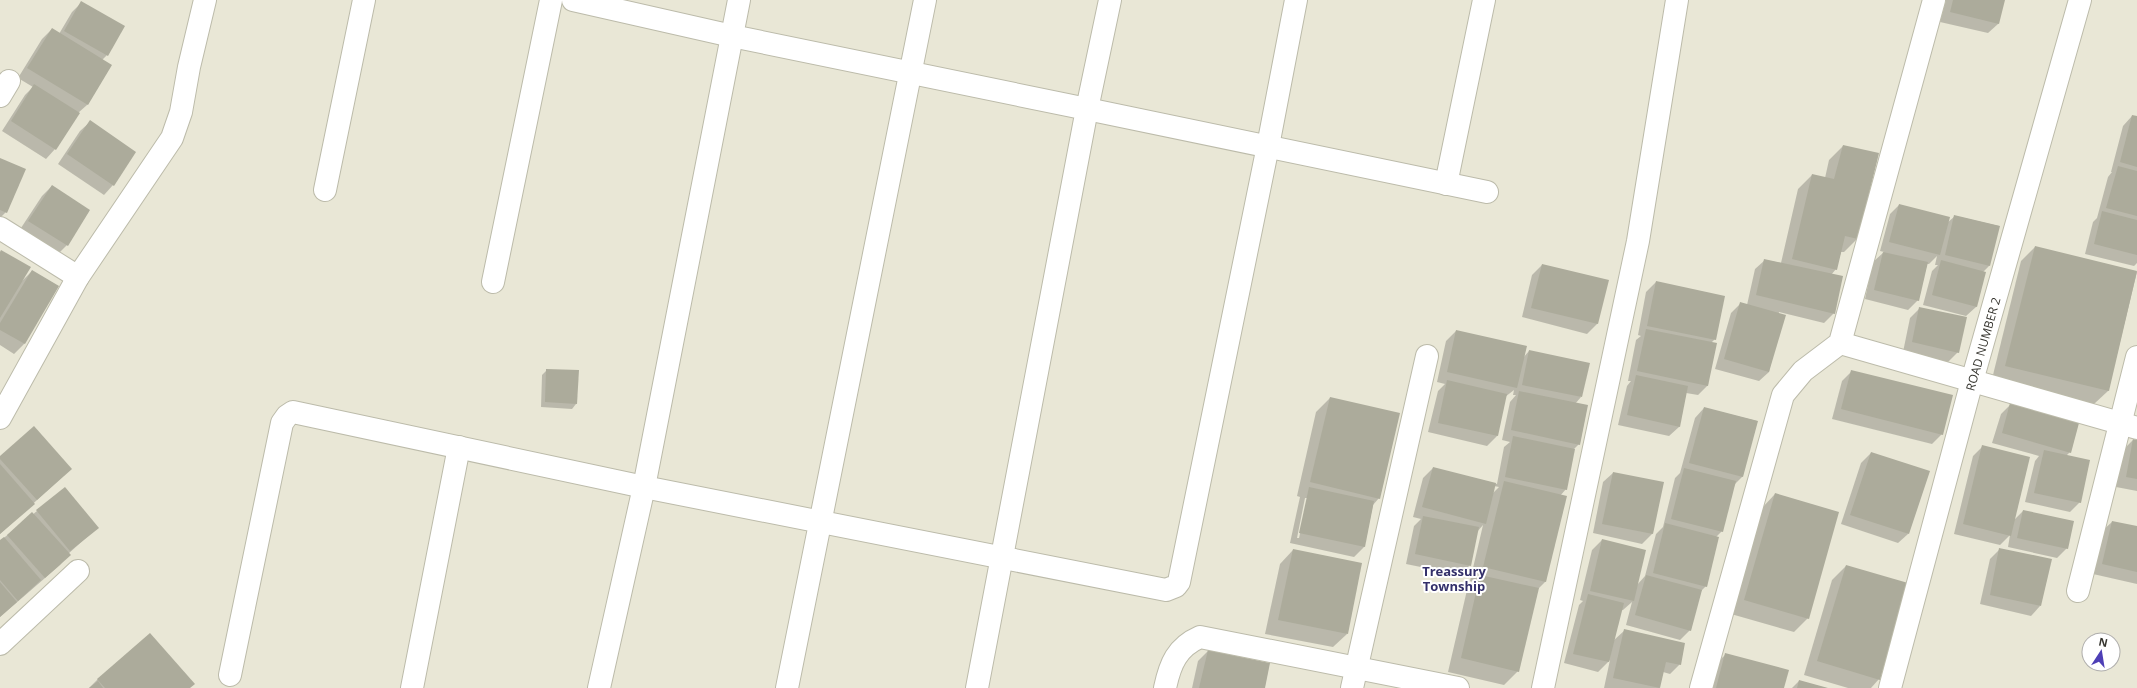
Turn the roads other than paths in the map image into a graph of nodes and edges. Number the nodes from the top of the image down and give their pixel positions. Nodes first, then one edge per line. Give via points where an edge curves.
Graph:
1 (205, 0) edge
2 (364, 0) edge
3 (551, 0) edge
4 (573, 0) edge
5 (739, 0) edge
6 (925, 0) edge
7 (1110, 0) edge
8 (1296, 0) edge
9 (1484, 0) edge
10 (1677, 0) edge
11 (1934, 0) edge
12 (2080, 0) edge
13 (732, 36) junction
14 (909, 73) junction
15 (1087, 109) junction
16 (1268, 146) junction
17 (1446, 184) junction
18 (325, 190) dead end
19 (1487, 192) dead end
20 (0, 228) edge
21 (78, 277) junction
22 (493, 282) dead end
23 (1840, 344) junction
24 (1427, 356) dead end
25 (2137, 357) edge
26 (1972, 381) junction
27 (0, 418) edge
28 (2128, 425) edge
29 (459, 447) junction
30 (644, 487) junction
31 (822, 522) junction
32 (1002, 557) junction
33 (78, 570) dead end
34 (2078, 591) dead end
35 (0, 644) edge
36 (1357, 667) junction
37 (230, 675) dead end
38 (412, 688) edge
39 (599, 688) edge
40 (787, 688) edge
41 (977, 688) edge
42 (1165, 688) edge
43 (1352, 688) edge
44 (1458, 688) edge
45 (1543, 688) edge
46 (1702, 688) edge
47 (1890, 688) edge

1 - 21 street via 181,112 172,138
2 - 18 street
3 - 22 street
4 - 13 street
5 - 13 street
6 - 14 street
7 - 15 street
8 - 16 street
9 - 17 street
10 - 45 street via 1638,241
11 - 23 street
12 - 26 street, ROAD NUMBER 2
13 - 14 street
13 - 30 street
14 - 15 street
14 - 31 street
15 - 16 street
15 - 32 street
16 - 17 street
16 - 32 street via 1179,582 1166,590
17 - 19 street
20 - 21 street
21 - 27 street
23 - 26 street
23 - 46 street via 1803,371 1782,395
24 - 36 street
25 - 28 street
26 - 28 street
26 - 47 street, ROAD NUMBER 2
28 - 34 street
29 - 30 street
29 - 37 street via 293,412 287,416 282,423
29 - 38 street
30 - 31 street
30 - 39 street
31 - 32 street
31 - 40 street
32 - 41 street
33 - 35 street
36 - 42 street via 1200,636 1180,649 1168,673
36 - 43 street
36 - 44 street

